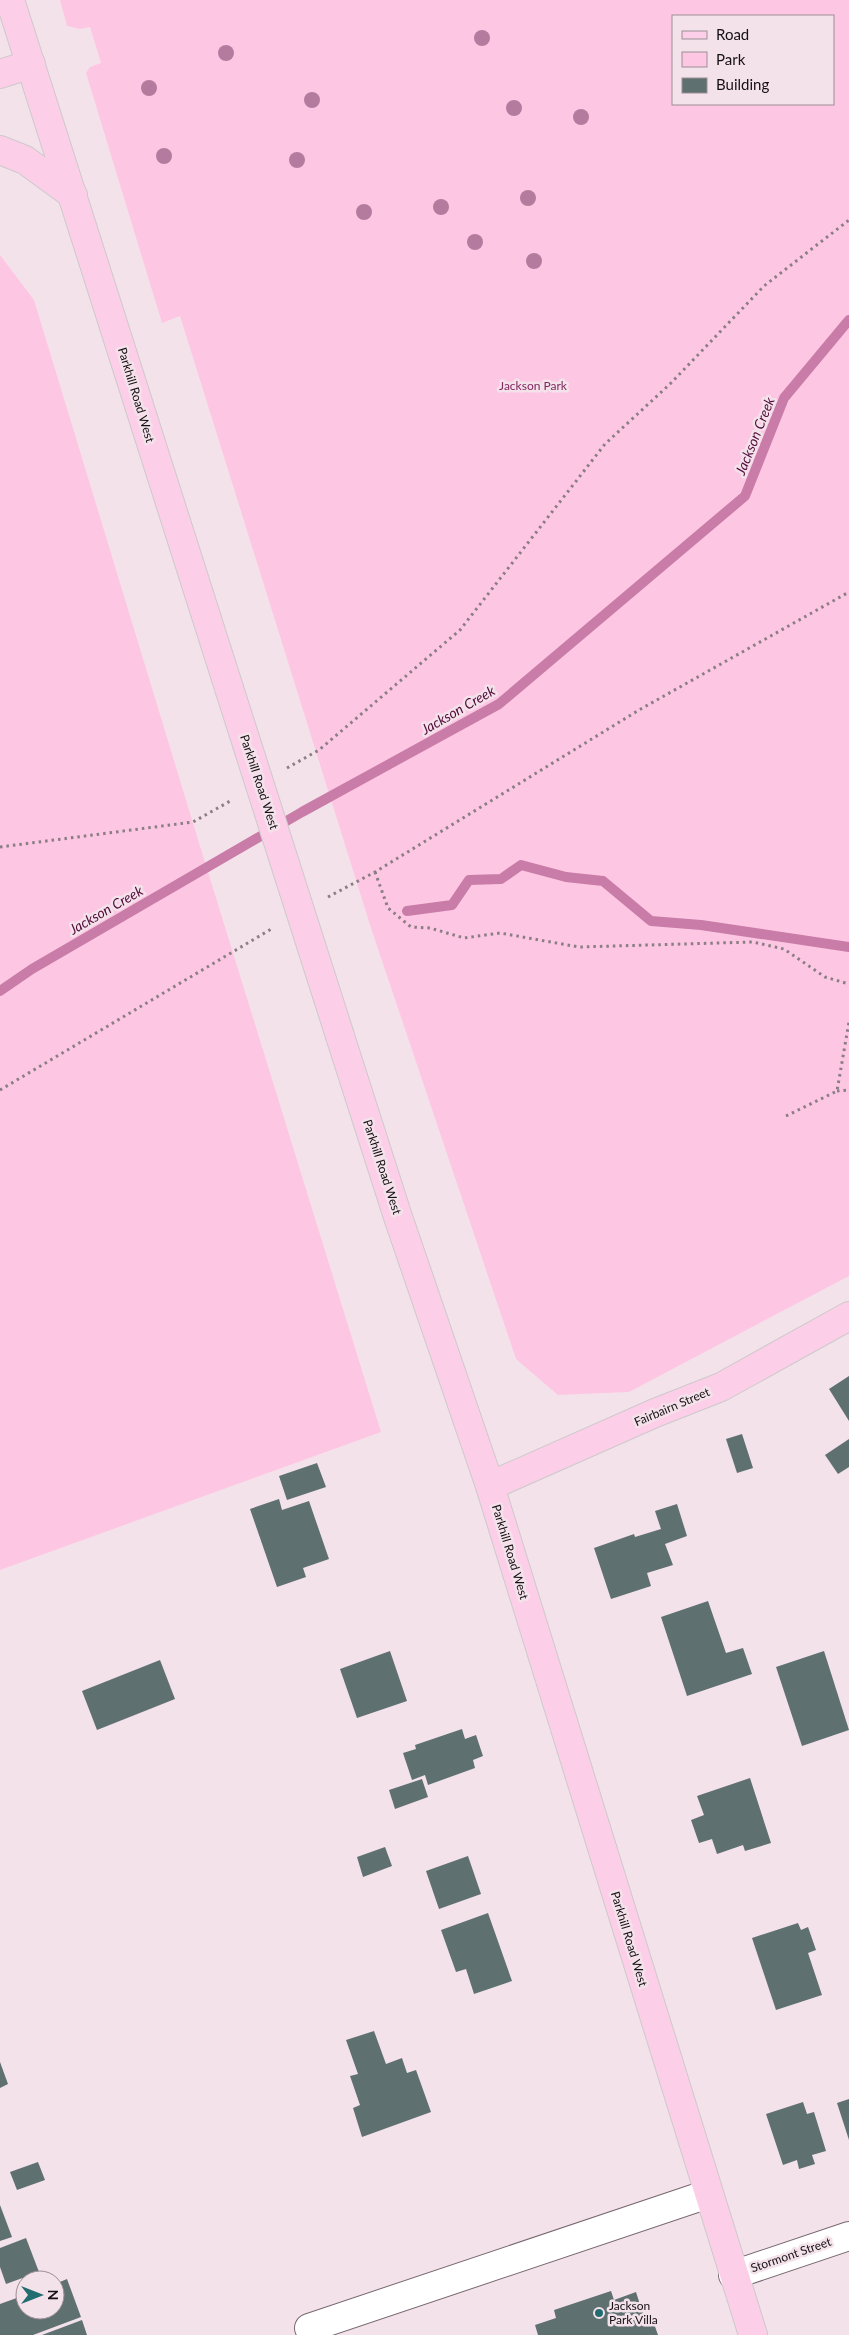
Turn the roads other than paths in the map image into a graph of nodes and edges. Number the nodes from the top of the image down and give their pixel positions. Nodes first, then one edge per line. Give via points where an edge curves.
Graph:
1 (10, 0) edge
2 (31, 64) junction
3 (0, 74) edge
4 (0, 150) edge
5 (73, 195) junction
6 (849, 1316) edge
7 (490, 1486) junction
8 (708, 2194) junction
9 (849, 2236) edge
10 (733, 2275) junction
11 (312, 2335) edge
12 (753, 2335) edge

1 - 2 main road, Parkhill Road West
2 - 3 main road
2 - 5 main road, Parkhill Road West
4 - 5 main road via 25,160
5 - 7 main road, Parkhill Road West, bridge via 397,1214
6 - 7 main road, Fairbairn Street via 721,1387
7 - 8 main road, Parkhill Road West
8 - 10 main road, Parkhill Road West
8 - 11 street via 309,2328
9 - 10 street, Stormont Street
10 - 12 main road, Parkhill Road West

